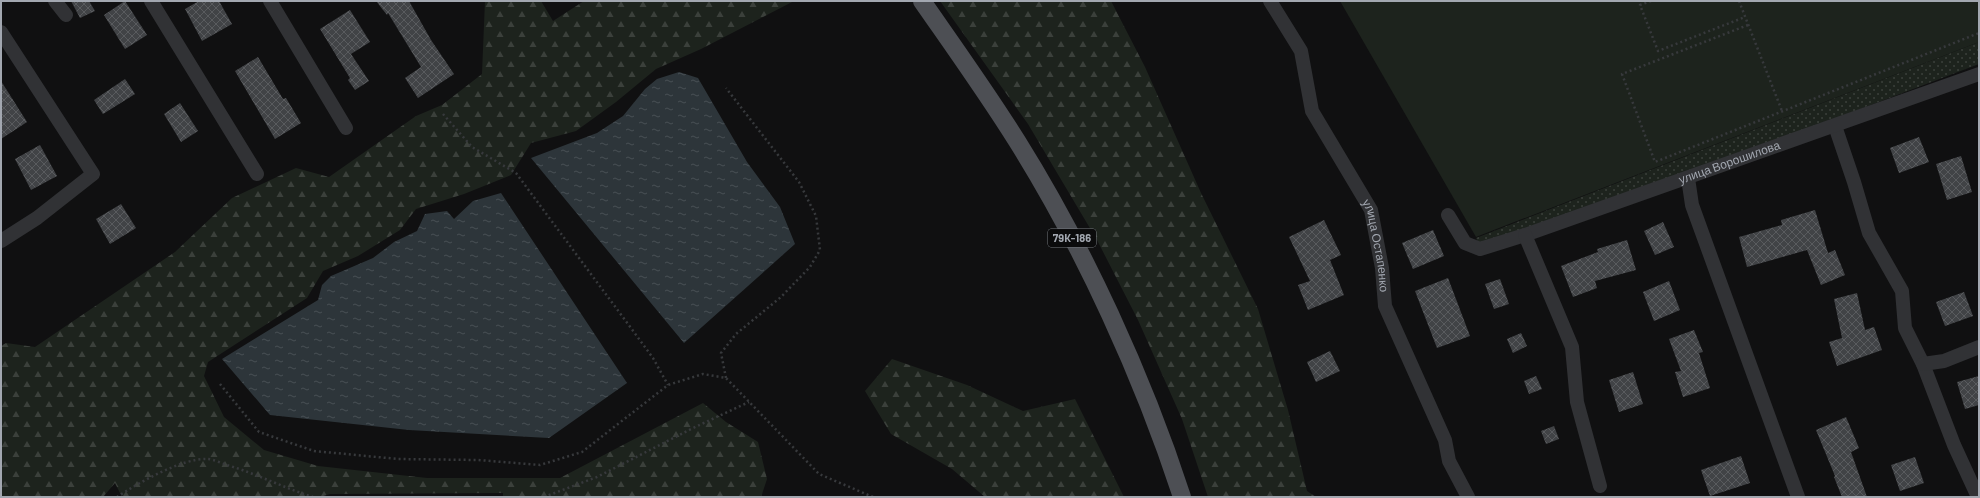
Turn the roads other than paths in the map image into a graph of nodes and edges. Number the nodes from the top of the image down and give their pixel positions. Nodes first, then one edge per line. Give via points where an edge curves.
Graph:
1 (55, 1) edge
2 (151, 1) edge
3 (270, 1) edge
4 (922, 1) edge
5 (1270, 1) edge
6 (66, 15) dead end
7 (1, 33) edge
8 (1979, 74) edge
9 (1835, 126) junction
10 (346, 128) dead end
11 (257, 174) dead end
12 (1688, 178) junction
13 (1448, 215) dead end
14 (1525, 235) junction
15 (1, 241) edge
16 (1979, 347) edge
17 (1923, 364) junction
18 (1600, 486) dead end
19 (1182, 497) edge
20 (1468, 497) edge
21 (1798, 497) edge
22 (1978, 497) edge

1 - 6 street
2 - 11 street
3 - 10 street
4 - 19 main road, 79К-186 via 1017,142 1072,239 1125,347
5 - 20 street, улица Остапенко via 1301,51 1312,111 1371,210 1382,268 1385,306 1445,440 1449,461
7 - 15 street via 93,174 38,218
8 - 9 street, улица Ворошилова
9 - 12 street, улица Ворошилова
9 - 17 street via 1869,233 1902,291 1905,328
12 - 14 street, улица Ворошилова
12 - 21 street via 1692,205
13 - 14 street, улица Ворошилова via 1465,243 1480,249
14 - 18 street via 1572,347 1577,402
16 - 17 street via 1944,361
17 - 22 street via 1954,445

